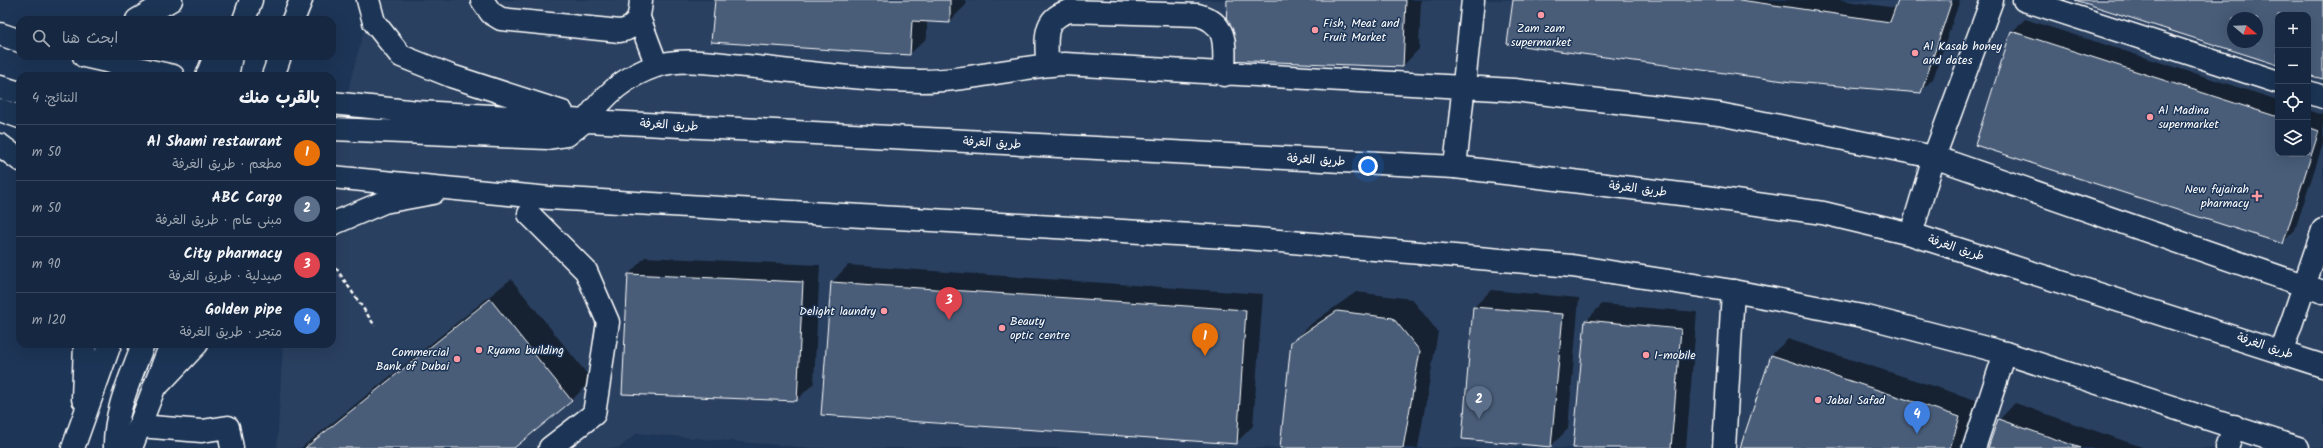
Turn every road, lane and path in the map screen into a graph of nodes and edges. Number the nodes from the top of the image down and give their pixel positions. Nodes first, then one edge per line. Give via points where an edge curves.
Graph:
1 (171, 0) edge
2 (235, 0) edge
3 (251, 0) edge
4 (301, 0) edge
5 (368, 0) edge
6 (482, 0) edge
7 (1473, 0) edge
8 (1992, 0) edge
9 (2024, 0) edge
10 (640, 9) edge
11 (144, 16) edge
12 (229, 16) edge
13 (245, 16) edge
14 (295, 16) edge
15 (0, 34) edge
16 (16, 40) edge
17 (102, 60) edge
18 (213, 60) edge
19 (230, 60) edge
20 (279, 60) edge
21 (1047, 65) junction
22 (658, 66) junction
23 (155, 72) edge
24 (209, 72) edge
25 (228, 72) edge
26 (274, 72) edge
27 (1224, 75) junction
28 (2275, 81) edge
29 (0, 87) edge
30 (1463, 89) junction
31 (16, 93) edge
32 (2311, 93) edge
33 (2323, 97) edge
34 (336, 103) edge
35 (0, 110) edge
36 (16, 116) edge
37 (586, 120) junction
38 (336, 129) edge
39 (0, 145) edge
40 (16, 157) edge
41 (1934, 157) junction
42 (1455, 167) junction
43 (336, 177) edge
44 (464, 188) junction
45 (529, 214) dead end
46 (336, 222) edge
47 (2323, 230) edge
48 (1911, 234) junction
49 (336, 268) edge
50 (2313, 289) edge
51 (1733, 291) junction
52 (376, 326) dead end
53 (85, 348) edge
54 (109, 348) edge
55 (142, 348) edge
56 (169, 348) edge
57 (193, 348) edge
58 (2282, 351) junction
59 (2005, 353) junction
60 (2323, 366) edge
61 (153, 391) junction
62 (82, 421) junction
63 (139, 426) junction
64 (2234, 426) junction
65 (230, 438) edge
66 (73, 448) edge
67 (114, 448) edge
68 (131, 448) edge
69 (550, 448) edge
70 (1724, 448) edge
71 (1974, 448) edge
72 (2227, 448) edge
73 (2298, 448) edge

1 - 11 main road
2 - 12 main road
3 - 13 main road
4 - 14 main road
5 - 37 main road via 374,22 401,56 451,76
6 - 10 main road via 491,13 501,19 620,31 628,30 635,25
7 - 30 main road
8 - 41 main road
9 - 28 main road
10 - 22 main road
15 - 16 main road
17 - 23 main road
18 - 24 main road
19 - 25 main road
20 - 26 main road
21 - 22 main road via 922,81 691,61
21 - 27 main road via 1065,64
21 - 27 main road via 1047,34 1050,22 1059,14 1070,11 1198,15 1209,18 1218,25 1223,35
22 - 37 main road via 629,77 604,96
27 - 30 main road
29 - 31 main road
30 - 41 main road via 1514,90 1719,114
30 - 42 main road
32 - 33 main road
34 - 37 main road, طريق الغرفة via 418,112
35 - 36 main road
37 - 38 main road via 567,135 548,138
37 - 42 main road, طريق الغرفة
39 - 40 main road
41 - 48 main road
41 - 50 main road
42 - 48 main road, طريق الغرفة via 1808,211
43 - 44 main road
44 - 46 main road via 384,202
44 - 51 main road via 549,198 1236,238 1374,249 1572,266
45 - 69 main road via 586,271 608,322 594,414
47 - 50 main road
48 - 58 main road, طريق الغرفة
49 - 52 path
50 - 58 main road
51 - 59 main road via 1867,317
51 - 70 main road
53 - 62 main road
54 - 62 main road
55 - 67 main road via 119,409
56 - 61 main road
57 - 61 main road
58 - 60 main road, طريق الغرفة
59 - 64 main road
59 - 71 main road
61 - 63 main road
62 - 66 main road
63 - 65 main road via 202,431
63 - 68 main road
64 - 72 main road
64 - 73 main road

